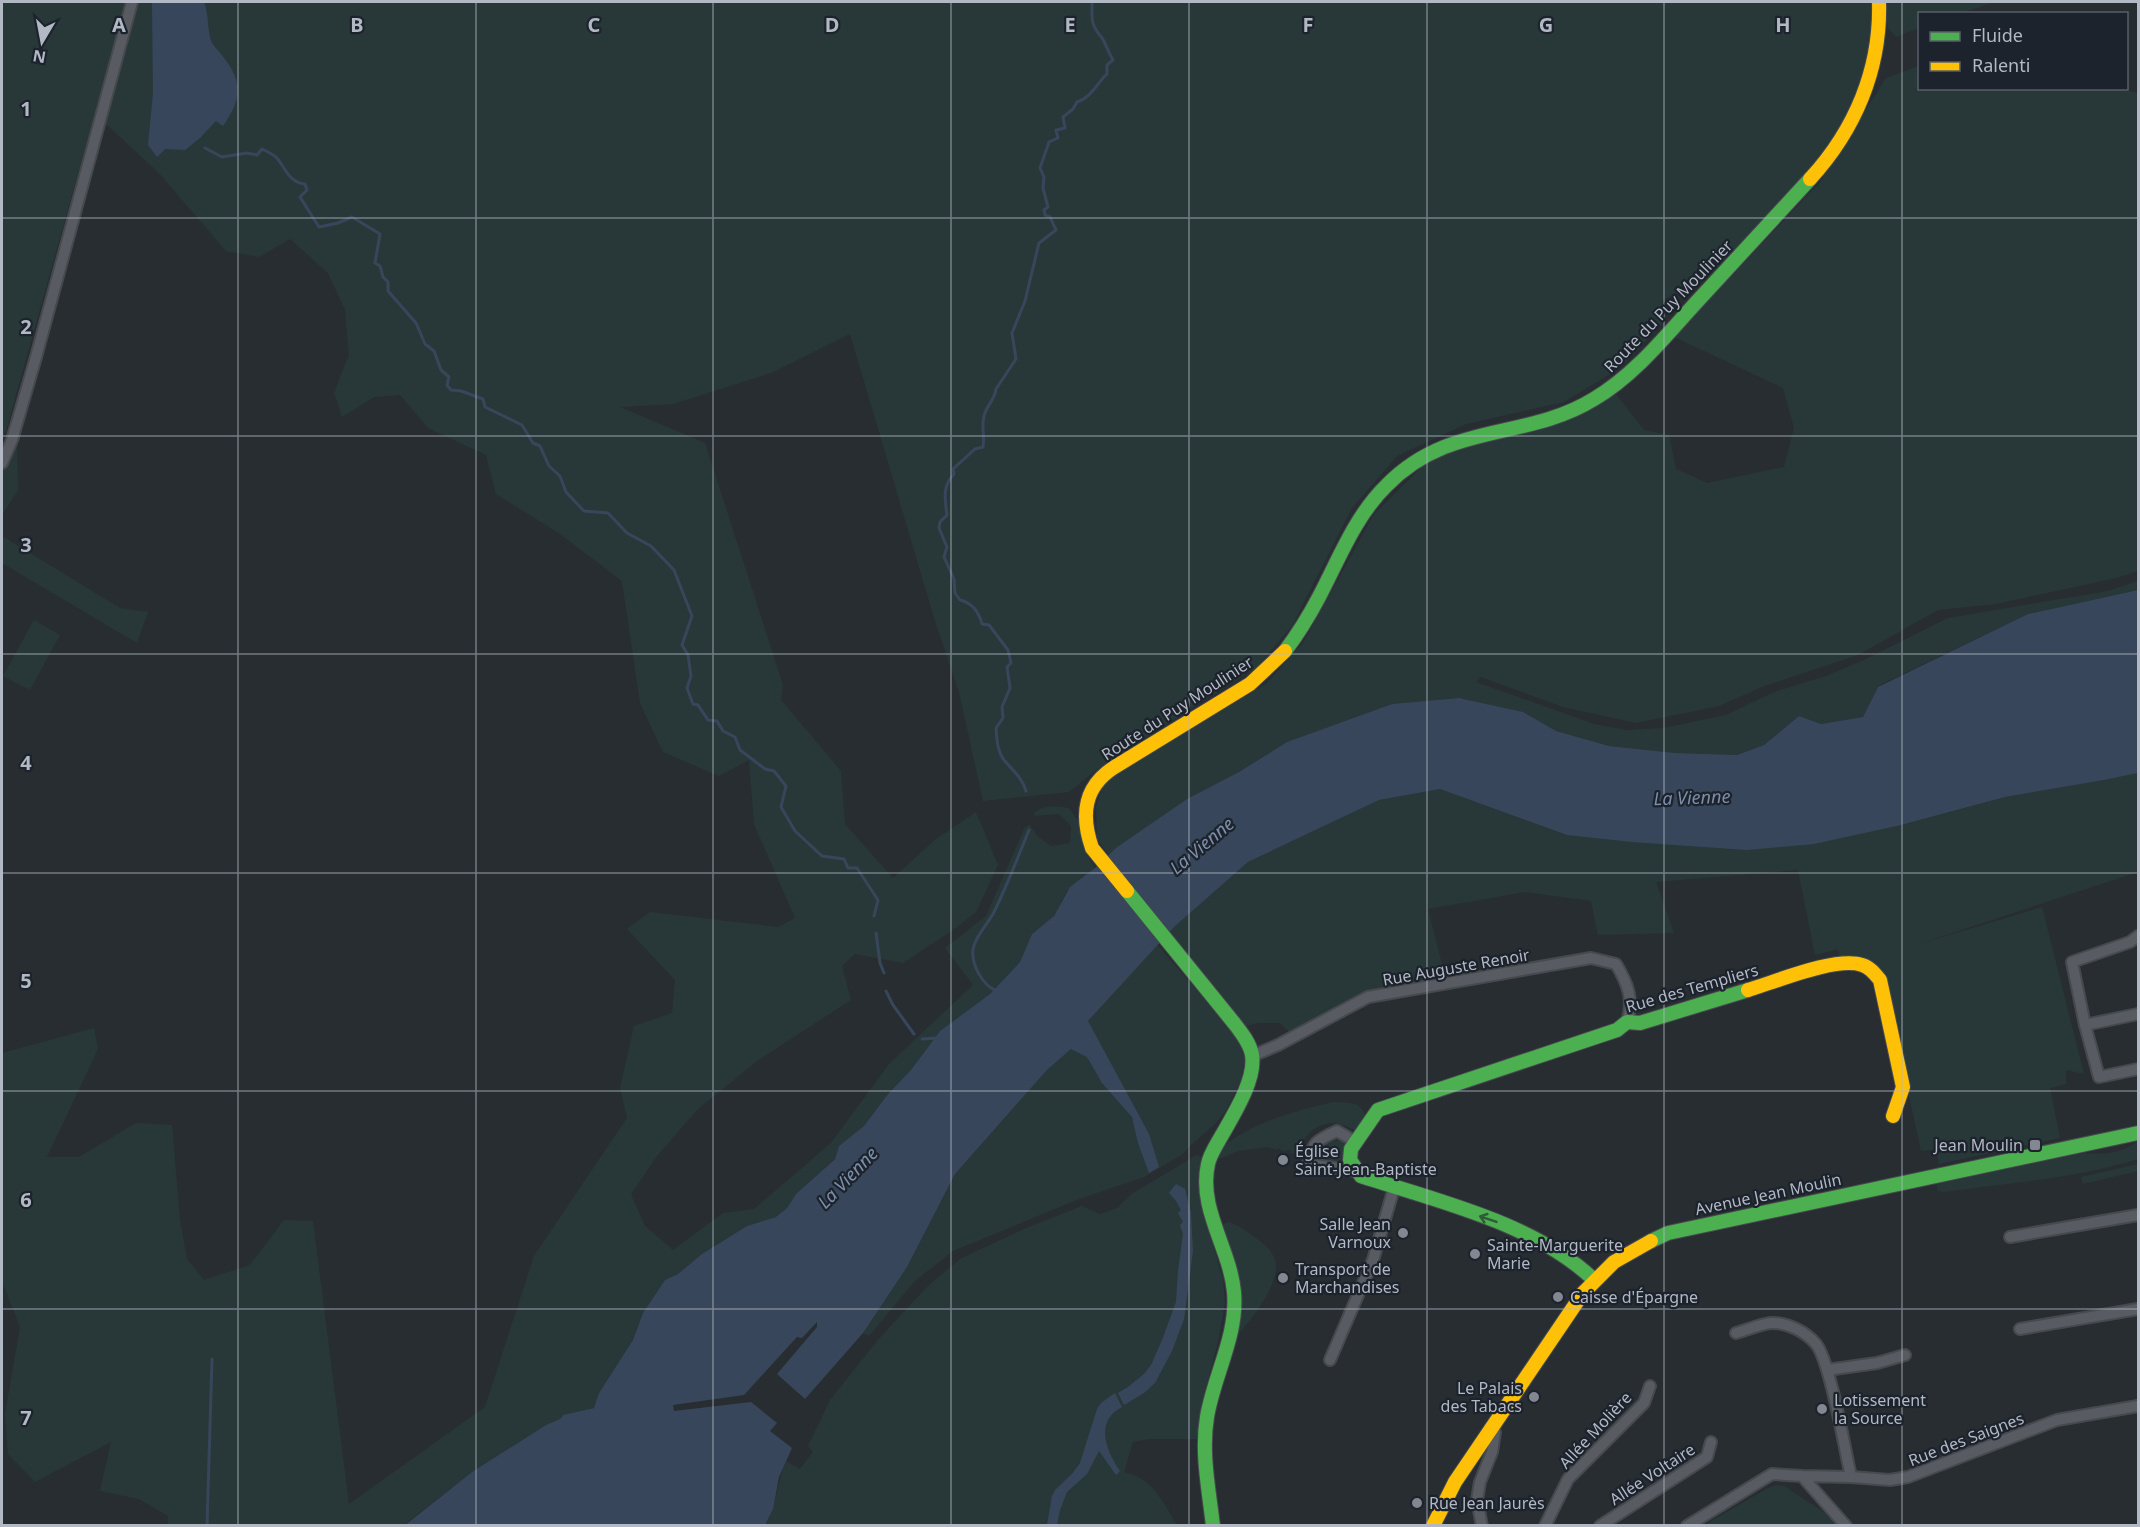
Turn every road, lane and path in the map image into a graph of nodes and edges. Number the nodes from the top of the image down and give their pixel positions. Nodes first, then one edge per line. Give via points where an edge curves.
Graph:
1 (132, 2) edge
2 (1879, 2) edge
3 (2, 463) edge
4 (2139, 936) edge
5 (2139, 1014) edge
6 (1627, 1022) junction
7 (2085, 1025) junction
8 (1252, 1056) junction
9 (2139, 1069) edge
10 (1893, 1116) dead end
11 (2139, 1133) edge
12 (1356, 1142) junction
13 (1356, 1171) junction
14 (1394, 1188) junction
15 (2139, 1215) edge
16 (2010, 1237) dead end
17 (1593, 1279) junction
18 (2139, 1310) edge
19 (2020, 1329) dead end
20 (1736, 1333) dead end
21 (1905, 1355) dead end
22 (1330, 1360) dead end
23 (1827, 1370) junction
24 (1650, 1386) dead end
25 (2139, 1406) edge
26 (1491, 1427) junction
27 (1711, 1442) dead end
28 (1802, 1476) junction
29 (1851, 1477) junction
30 (1213, 1526) edge
31 (1433, 1526) edge
32 (1482, 1526) edge
33 (1545, 1526) edge
34 (1600, 1526) edge
35 (1687, 1526) edge
36 (1846, 1526) edge

1 - 3 street via 30,377
2 - 8 main road, Route du Puy Moulinier via 1873,71 1840,142 1646,357 1617,384 1572,411 1460,439 1416,460 1393,477 1359,517 1300,634 1280,660 1094,785 1087,804 1087,836 1234,1023
4 - 7 street via 2072,962
5 - 7 street
6 - 8 street, Rue Auguste Renoir via 1631,1001 1617,964 1592,958 1368,997
6 - 10 main road, Rue des Templiers via 1640,1023 1840,962 1861,963 1880,980 1903,1087
6 - 12 main road, Rue des Templiers via 1617,1030 1377,1110
7 - 9 street via 2099,1077
8 - 30 main road via 1250,1074 1209,1161 1205,1180 1234,1294 1233,1315 1206,1426
11 - 17 main road, Avenue Jean Moulin via 1668,1233 1622,1254
12 - 13 main road via 1350,1160
12 - 13 street via 1336,1131 1318,1139 1308,1164
13 - 14 main road
17 -> 14 main road via 1575,1262 1533,1238 1498,1222
14 - 22 street via 1373,1260
15 - 16 street
17 - 26 main road, Avenue Jean Moulin
18 - 19 street
20 - 23 street via 1772,1323 1805,1333 1817,1346
21 - 23 street
23 - 29 street
24 - 33 street, Allée Molière via 1644,1403 1568,1479
25 - 29 street, Rue des Saignes via 2057,1420 1908,1477
26 - 31 main road via 1445,1497
26 - 32 street via 1495,1432 1492,1452 1477,1500
27 - 34 street, Allée Voltaire via 1707,1457
28 - 29 street, Rue des Saignes
28 - 35 street, Rue des Saignes via 1772,1474
28 - 36 street

